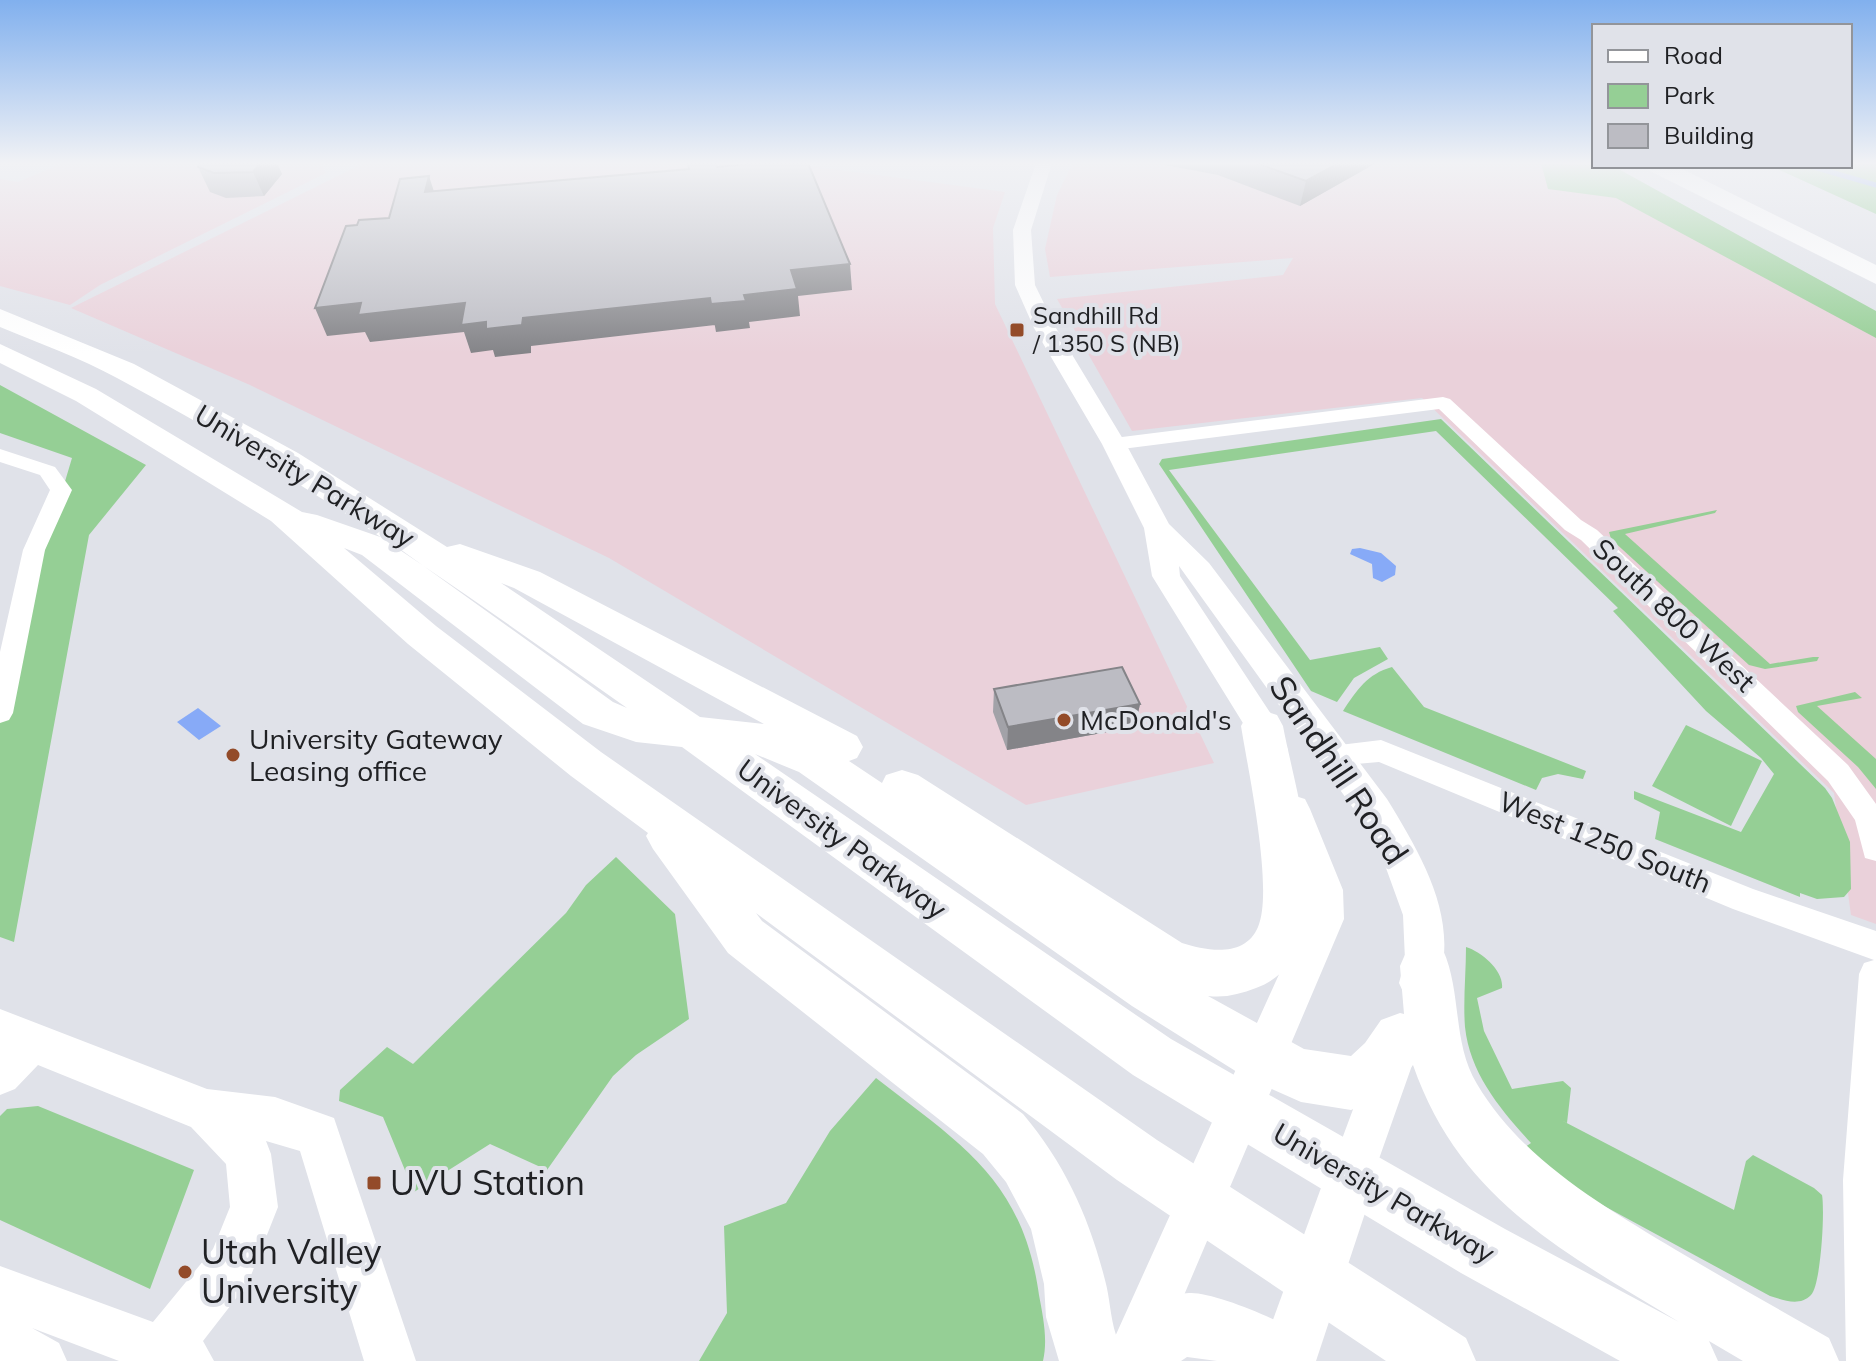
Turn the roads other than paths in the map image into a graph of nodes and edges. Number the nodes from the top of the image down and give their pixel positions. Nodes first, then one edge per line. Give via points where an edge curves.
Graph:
1 (1023, 227) edge
2 (1765, 227) edge
3 (1778, 227) edge
4 (1876, 276) edge
5 (1876, 293) edge
6 (0, 317) edge
7 (0, 352) edge
8 (1114, 444) junction
9 (0, 455) edge
10 (283, 514) junction
11 (1158, 528) junction
12 (405, 535) junction
13 (0, 713) edge
14 (1262, 726) junction
15 (693, 733) junction
16 (1333, 755) junction
17 (645, 804) junction
18 (1876, 849) edge
19 (1876, 946) edge
20 (1425, 966) junction
21 (1876, 974) edge
22 (15, 1035) edge
23 (1400, 1038) junction
24 (1264, 1058) junction
25 (0, 1074) edge
26 (1242, 1110) junction
27 (207, 1111) junction
28 (1352, 1174) junction
29 (1200, 1202) junction
30 (1316, 1278) junction
31 (0, 1291) edge
32 (0, 1339) edge
33 (175, 1356) edge
34 (41, 1361) edge
35 (390, 1361) edge
36 (1092, 1361) edge
37 (1133, 1361) edge
38 (1280, 1361) edge
39 (1287, 1361) edge
40 (1443, 1361) edge
41 (1685, 1361) edge
42 (1806, 1361) edge
43 (1867, 1361) edge

1 - 8 street, Sandhill Road via 1025,285
2 - 5 highway
3 - 4 highway
6 - 12 main road, University Parkway via 124,370 262,446
7 - 10 main road, University Parkway via 86,395
8 - 11 street, Sandhill Road
8 - 18 street, South 800 West via 1443,403 1822,756 1869,817
9 - 13 street via 48,471 61,490 34,550
10 - 15 main road via 374,547 598,713 636,727
10 - 17 main road, University Parkway via 422,635
11 - 14 street, Sandhill Road via 1166,576
11 - 16 street, Sandhill Road via 1199,570
12 - 14 main road via 527,580 830,739 1159,957 1197,971 1244,970 1269,954 1283,926 1286,880
12 - 15 main road, University Parkway
14 - 24 street, Sandhill Road via 1324,890 1324,919
15 - 24 main road via 755,738 814,760 1150,989
15 - 26 main road, University Parkway via 1068,1001
16 - 19 street, West 1250 South via 1381,751 1744,899
16 - 20 street, Sandhill Road via 1374,809 1417,889 1425,926
17 - 29 main road, University Parkway
17 - 36 main road via 745,937 1003,1134 1026,1162 1047,1196 1068,1251 1078,1317
20 - 23 street, Sandhill Road
20 - 42 main road via 1441,1070 1467,1119 1521,1181 1562,1216
21 - 43 street via 1862,1180
22 - 25 street
22 - 27 street
23 - 24 main road via 1370,1076 1351,1083 1301,1075
23 - 28 street, Sandhill Road
24 - 26 street, Sandhill Road
26 - 28 main road, University Parkway
26 - 29 street, Sandhill Road
27 - 33 street via 248,1154 254,1207 231,1266
27 - 35 street via 275,1120 318,1134
28 - 30 main road, Sandhill Road
28 - 41 main road, University Parkway
29 - 30 main road, University Parkway
29 - 37 street, Sandhill Road
30 - 39 main road, Sandhill Road
30 - 40 main road
31 - 33 street
32 - 34 street
37 - 38 main road via 1166,1329 1183,1324 1209,1325

